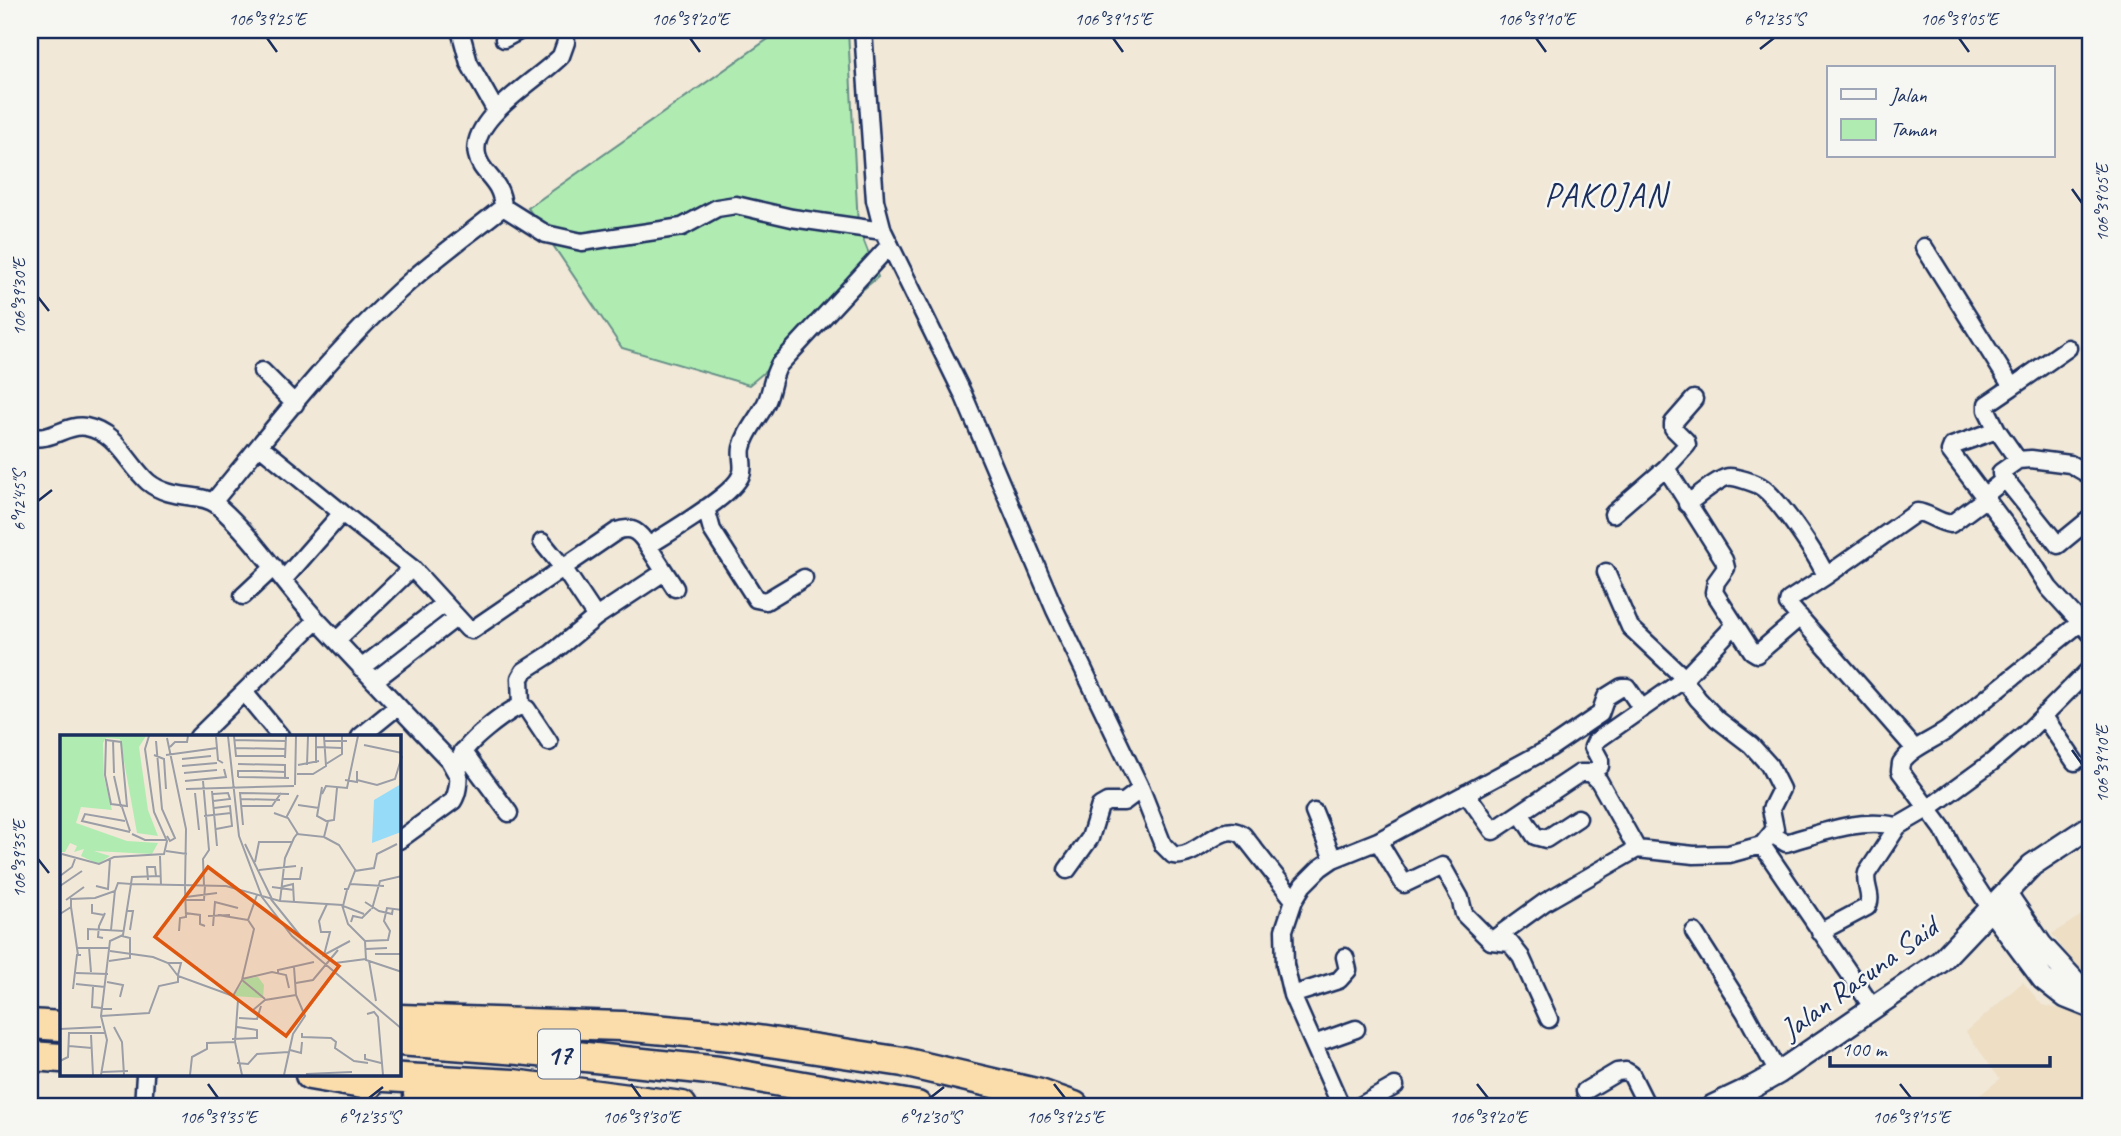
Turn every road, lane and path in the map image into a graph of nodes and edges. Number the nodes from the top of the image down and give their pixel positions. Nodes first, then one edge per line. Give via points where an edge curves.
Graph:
1 (460, 30) edge
2 (521, 30) edge
3 (565, 30) edge
4 (863, 30) edge
5 (504, 39) dead end
6 (496, 111) junction
7 (503, 207) junction
8 (887, 238) junction
9 (1924, 247) dead end
10 (2068, 348) dead end
11 (261, 371) dead end
12 (2012, 387) junction
13 (1694, 399) dead end
14 (295, 404) junction
15 (1997, 430) junction
16 (30, 436) edge
17 (260, 446) junction
18 (2018, 460) junction
19 (1666, 468) junction
20 (2091, 476) edge
21 (2005, 479) junction
22 (1986, 498) junction
23 (213, 502) junction
24 (1687, 504) junction
25 (706, 508) junction
26 (342, 513) junction
27 (1614, 514) dead end
28 (2091, 518) edge
29 (542, 542) dead end
30 (648, 546) junction
31 (412, 568) junction
32 (564, 569) junction
33 (664, 572) junction
34 (1606, 572) dead end
35 (279, 573) junction
36 (1826, 576) junction
37 (804, 578) dead end
38 (675, 588) dead end
39 (243, 596) dead end
40 (444, 604) junction
41 (457, 617) junction
42 (596, 617) junction
43 (1800, 617) junction
44 (317, 620) junction
45 (1734, 626) junction
46 (2086, 628) edge
47 (337, 640) junction
48 (361, 668) junction
49 (2091, 668) edge
50 (1683, 680) junction
51 (374, 681) junction
52 (244, 692) junction
53 (398, 706) junction
54 (521, 706) junction
55 (1642, 709) junction
56 (2043, 715) junction
57 (200, 735) edge
58 (279, 735) edge
59 (362, 735) edge
60 (549, 742) dead end
61 (1915, 749) junction
62 (463, 751) junction
63 (2075, 762) dead end
64 (1591, 773) junction
65 (458, 776) junction
66 (1142, 789) junction
67 (1466, 793) junction
68 (1929, 808) junction
69 (1314, 812) dead end
70 (509, 813) dead end
71 (1520, 813) junction
72 (1578, 818) dead end
73 (1898, 826) junction
74 (2091, 826) edge
75 (401, 838) edge
76 (1767, 840) junction
77 (1378, 841) junction
78 (1637, 849) junction
79 (1333, 859) junction
80 (1067, 870) dead end
81 (2006, 894) junction
82 (1294, 900) junction
83 (1991, 909) junction
84 (1694, 932) dead end
85 (1820, 932) junction
86 (1491, 941) junction
87 (2033, 951) junction
88 (1345, 957) dead end
89 (1292, 995) junction
90 (2091, 999) edge
91 (2091, 1007) edge
92 (1872, 1008) junction
93 (401, 1019) edge
94 (1549, 1019) dead end
95 (30, 1024) edge
96 (60, 1026) edge
97 (1356, 1029) dead end
98 (401, 1041) edge
99 (1314, 1044) junction
100 (30, 1056) edge
101 (60, 1058) edge
102 (1778, 1073) junction
103 (145, 1076) edge
104 (316, 1076) edge
105 (367, 1076) edge
106 (1395, 1086) dead end
107 (1585, 1091) dead end
108 (143, 1106) edge
109 (488, 1106) edge
110 (682, 1106) edge
111 (917, 1106) edge
112 (1074, 1106) edge
113 (1341, 1106) edge
114 (1360, 1106) edge
115 (1647, 1106) edge
116 (1713, 1106) edge

1 - 6 street via 469,63
2 - 5 street
3 - 6 street via 561,56
4 - 8 street via 875,200
6 - 7 street via 478,137 476,154 501,191
7 - 8 street via 545,234 582,242 682,227 717,208 736,205
7 - 14 street via 408,283
8 - 25 street via 779,365 768,399 744,442 737,483
8 - 66 street via 963,394 1055,610
9 - 12 street
10 - 12 street
11 - 14 street
12 - 15 street via 1987,404
13 - 19 street via 1673,423 1687,445
14 - 17 street
15 - 18 street
15 - 22 street via 1950,449
16 - 23 street via 47,438 84,426 110,438 162,492
17 - 23 street
17 - 26 street
18 - 20 street via 2070,464
18 - 21 street via 2001,472
19 - 24 street
19 - 27 street
21 - 22 street
21 - 28 street via 2058,545
22 - 36 street via 1951,524 1917,512
22 - 46 street via 2049,588
23 - 35 street
24 - 36 street via 1730,476 1753,482 1770,495 1799,532
24 - 45 street via 1724,560 1726,568 1714,592
25 - 30 street
25 - 37 street via 712,530 756,599 766,601
26 - 31 street
26 - 35 street
29 - 32 street
30 - 32 street via 639,533 621,530
30 - 33 street
31 - 40 street
31 - 47 street
32 - 41 street via 477,628 468,628
32 - 42 street
33 - 38 street
33 - 42 street
34 - 50 street via 1630,626
35 - 39 street
35 - 44 street
36 - 43 street via 1789,601
40 - 41 street
40 - 48 street
41 - 51 street
42 - 54 street via 524,671
43 - 45 street via 1757,654
43 - 61 street
44 - 47 street
44 - 52 street
45 - 50 street
46 - 61 street
47 - 48 street
48 - 51 street
49 - 56 street
50 - 55 street
50 - 76 street via 1717,719 1760,755 1780,783 1771,809 1775,825
51 - 53 street
52 - 57 street
52 - 58 street
53 - 59 street
53 - 65 street via 449,760
54 - 60 street
54 - 62 street
55 - 64 street via 1594,743 1600,763
55 - 67 street via 1627,687 1622,687 1606,697 1600,714 1550,748
56 - 63 street
56 - 68 street via 1992,762
61 - 68 street via 1903,758 1900,771
62 - 65 street
62 - 70 street
64 - 71 street via 1580,773
64 - 78 street
65 - 75 street via 453,801
66 - 80 street via 1124,802 1101,806 1090,838
66 - 82 street via 1163,845 1173,855 1185,855 1236,831
67 - 71 street via 1493,831
67 - 77 street
68 - 73 street
68 - 83 street
69 - 79 street
71 - 72 street via 1542,839
73 - 76 street via 1861,823 1786,843
73 - 85 street via 1867,873 1870,904
74 - 81 main road, Jalan Rasuna Said via 2032,865
76 - 78 street via 1730,854
76 - 85 street
77 - 79 street
77 - 86 street via 1404,884 1442,866 1464,914
78 - 86 street via 1545,902
79 - 82 street via 1311,876
81 - 83 main road, Jalan Rasuna Said
81 - 87 main road
82 - 89 street via 1284,930
83 - 87 main road
83 - 92 main road, Jalan Rasuna Said via 1940,962
84 - 102 street
85 - 92 street
86 - 94 street via 1510,943 1521,957
87 - 90 main road
87 - 91 main road via 2043,979 2066,997
88 - 89 street via 1348,970 1343,978
89 - 99 street
92 - 102 main road, Jalan Rasuna Said
93 - 112 highway via 622,1026 731,1036 903,1062
95 - 96 highway
97 - 99 street
98 - 111 highway, 17 via 719,1071
99 - 113 street
100 - 101 highway
102 - 116 main road, Jalan Rasuna Said
103 - 108 street
104 - 109 highway
105 - 110 highway, 17 via 513,1084
106 - 114 street
107 - 115 street via 1626,1071

